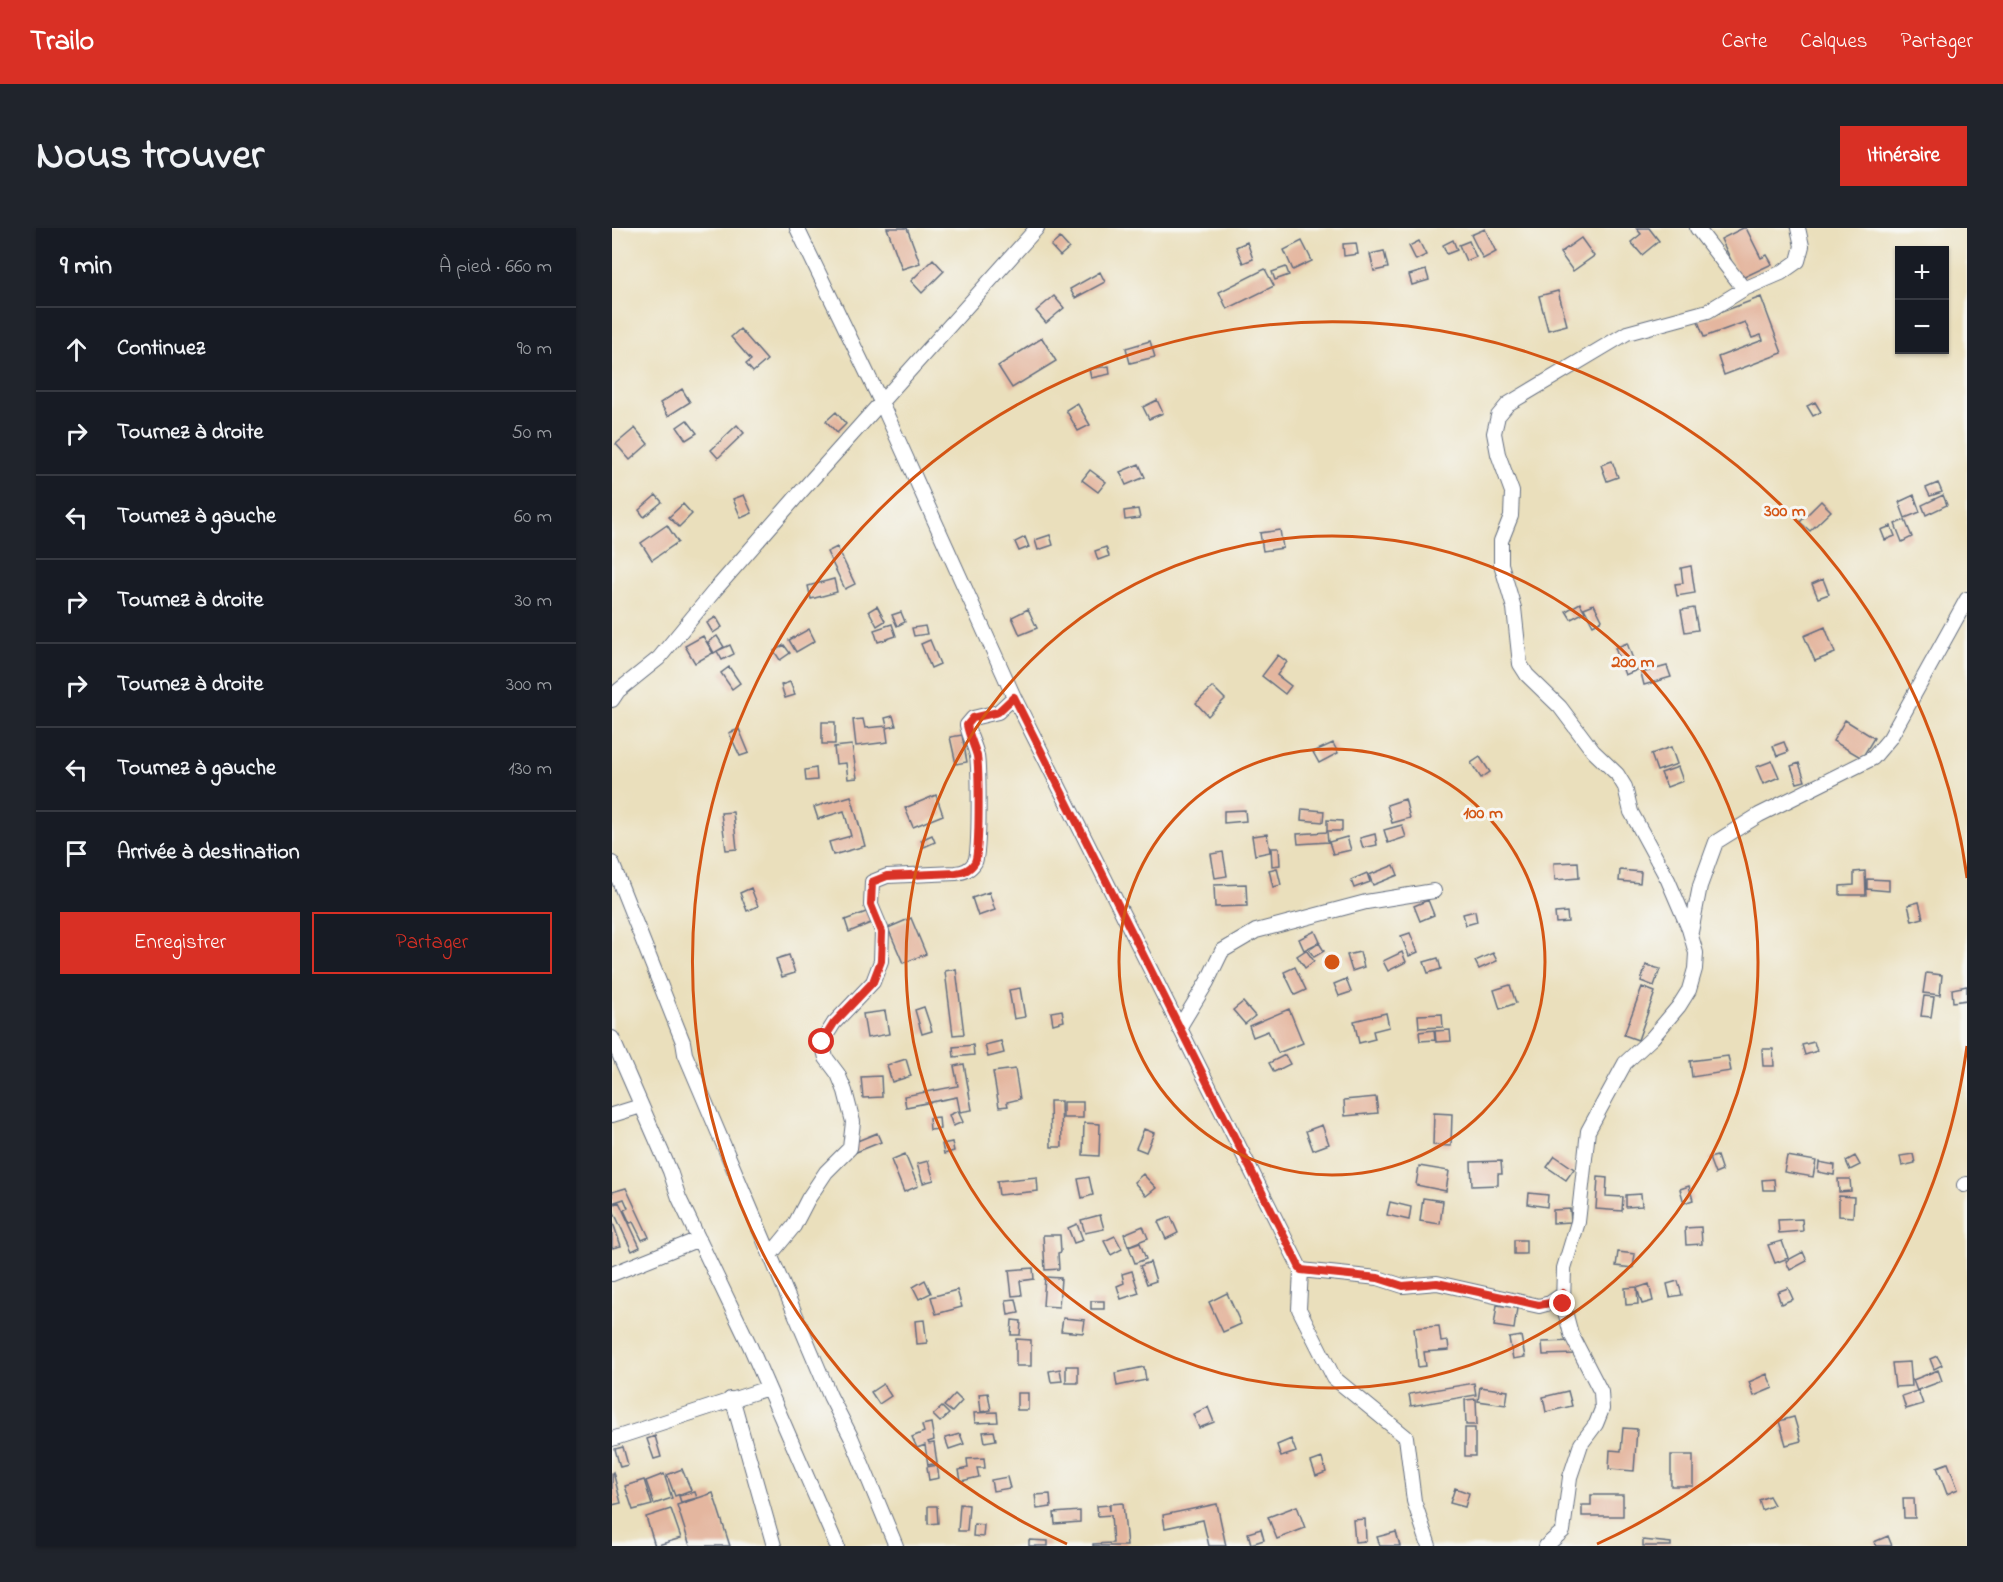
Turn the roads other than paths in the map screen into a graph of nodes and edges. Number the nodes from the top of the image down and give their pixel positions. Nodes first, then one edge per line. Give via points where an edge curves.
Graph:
1 (797, 228) edge
2 (1037, 228) edge
3 (1697, 228) edge
4 (1798, 228) edge
5 (1744, 289) junction
6 (881, 402) junction
7 (1967, 599) edge
8 (1014, 697) junction
9 (612, 700) edge
10 (612, 863) edge
11 (1434, 891) dead end
12 (1691, 934) junction
13 (1179, 1028) junction
14 (612, 1038) edge
15 (641, 1106) junction
16 (612, 1115) edge
17 (699, 1239) junction
18 (771, 1254) junction
19 (1301, 1270) junction
20 (612, 1274) edge
21 (1563, 1293) junction
22 (768, 1388) junction
23 (730, 1399) junction
24 (612, 1439) edge
25 (774, 1546) edge
26 (837, 1546) edge
27 (896, 1546) edge
28 (1429, 1546) edge
29 (1546, 1546) edge

1 - 6 street
2 - 6 street
3 - 5 street
4 - 5 street via 1802,246 1798,261
5 - 12 street via 1708,310 1628,333 1530,389 1498,416 1494,433 1512,492 1511,516 1501,541 1501,564 1514,608 1520,664 1617,774 1625,787 1631,812 1668,880
6 - 8 street
6 - 9 street via 659,658
7 - 12 street via 1890,738 1873,758 1759,815 1716,842 1700,886
8 - 13 street
8 - 18 street via 998,712 973,718 967,725 976,754 979,796 976,860 967,871 887,876 872,882 871,905 882,932 881,961 873,982 834,1023 822,1042 826,1058 845,1091 853,1122 850,1148 826,1172 794,1226
10 - 18 street via 685,1054
11 - 13 street via 1366,902 1257,931 1222,951
12 - 21 street via 1696,953 1689,990 1652,1038 1625,1063 1588,1131 1578,1222 1564,1268
13 - 19 street
14 - 15 street
15 - 16 street
15 - 17 street
17 - 20 street
17 - 22 street
18 - 27 street
19 - 21 street via 1378,1278 1403,1286 1437,1283 1539,1305 1550,1303
19 - 28 street via 1299,1309 1334,1378 1406,1437 1414,1501
21 - 29 street via 1571,1334 1601,1392 1602,1409 1581,1444 1570,1477 1563,1531
22 - 23 street
22 - 26 street
23 - 24 street
23 - 25 street

